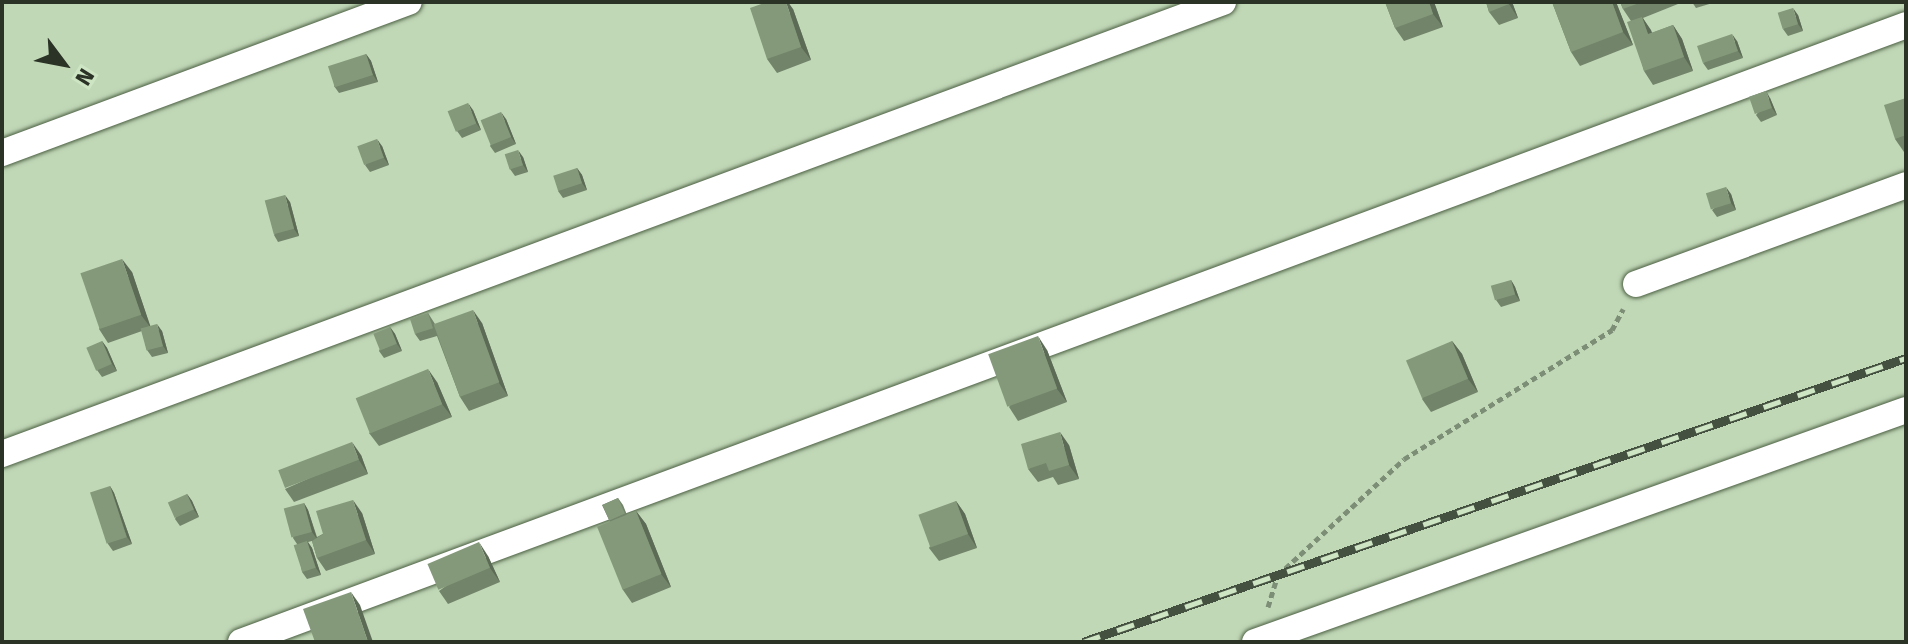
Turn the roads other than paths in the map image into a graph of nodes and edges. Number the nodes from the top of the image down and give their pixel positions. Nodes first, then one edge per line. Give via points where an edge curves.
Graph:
1 (409, 2) edge
2 (1223, 2) edge
3 (1906, 25) edge
4 (2, 153) edge
5 (1906, 185) edge
6 (1636, 284) road end
7 (1906, 410) edge
8 (2, 454) edge
9 (241, 642) edge
10 (1256, 642) edge

1 - 4 street
2 - 8 street
3 - 9 street
5 - 6 street
7 - 10 street

